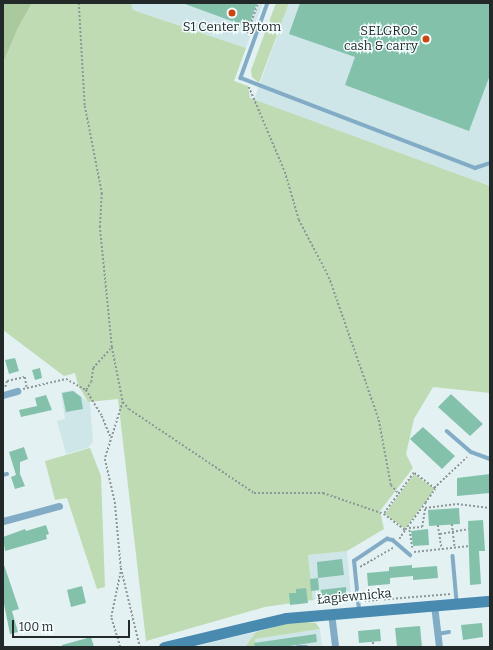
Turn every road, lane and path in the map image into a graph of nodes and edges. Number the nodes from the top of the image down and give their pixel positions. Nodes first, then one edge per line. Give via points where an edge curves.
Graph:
1 (79, 3) edge
2 (258, 3) edge
3 (268, 3) edge
4 (247, 33) dead end
5 (249, 81) junction
6 (490, 163) edge
7 (112, 348) junction
8 (27, 388) junction
9 (3, 390) edge
10 (86, 390) junction
11 (17, 391) joint
12 (3, 395) edge
13 (123, 402) junction
14 (446, 431) dead end
15 (111, 438) junction
16 (477, 456) junction
17 (490, 459) edge
18 (434, 488) junction
19 (398, 494) junction
20 (425, 503) junction
21 (58, 506) dead end
22 (425, 508) junction
23 (490, 508) edge
24 (384, 514) junction
25 (3, 521) edge
26 (452, 524) dead end
27 (438, 525) dead end
28 (469, 529) dead end
29 (405, 531) junction
30 (410, 532) junction
31 (454, 532) junction
32 (440, 534) junction
33 (396, 543) junction
34 (470, 546) dead end
35 (455, 548) junction
36 (442, 549) junction
37 (412, 550) junction
38 (410, 554) joint
39 (453, 556) dead end
40 (121, 568) junction
41 (360, 574) dead end
42 (362, 594) dead end
43 (456, 598) junction
44 (384, 599) dead end
45 (490, 601) edge
46 (434, 605) junction
47 (361, 606) junction
48 (332, 613) junction
49 (448, 632) dead end
50 (437, 634) junction
51 (373, 642) dead end
52 (120, 647) edge
53 (140, 647) edge
54 (164, 647) edge
55 (298, 647) edge
56 (306, 647) edge
57 (335, 647) edge
58 (374, 647) edge
59 (439, 647) edge

1 - 7 path via 85,106 102,193 100,226
2 - 4 path
3 - 5 lane via 241,78
5 - 6 lane via 475,168
5 - 19 path via 250,93 285,172 299,220 329,277 379,420 391,485
7 - 10 path via 96,364
7 - 13 path
8 - 9 path via 25,377 7,382
8 - 10 path via 66,379
8 - 11 path
10 - 15 path via 102,416
11 - 12 street
13 - 15 path
13 - 24 path via 129,409 254,493 323,493
14 - 16 lane
15 - 40 path via 105,459 115,502
16 - 17 lane
16 - 18 path via 464,458
18 - 19 path via 414,473
18 - 20 path
19 - 24 path
20 - 22 path
20 - 29 path
21 - 25 street
22 - 23 path via 457,504
22 - 30 path via 422,527 410,528
24 - 29 path
26 - 31 path
27 - 32 path
28 - 31 path
29 - 30 path
29 - 33 path
30 - 37 path
31 - 32 path
31 - 35 path
32 - 36 path
33 - 38 lane
33 - 41 path via 394,547 360,568
33 - 47 lane via 387,539 354,561
34 - 35 path
35 - 36 path
36 - 37 path via 415,553
37 - 38 path
39 - 43 lane
40 - 52 path via 112,617
40 - 53 path
42 - 47 path
43 - 44 path
43 - 45 street, Łagiewnicka
43 - 46 street, Łagiewnicka
46 - 47 street, Łagiewnicka
46 - 50 street
47 - 48 street, Łagiewnicka
48 - 54 street, Łagiewnicka via 277,619
48 - 57 street
49 - 50 lane
50 - 59 street
51 - 58 path
55 - 56 lane

